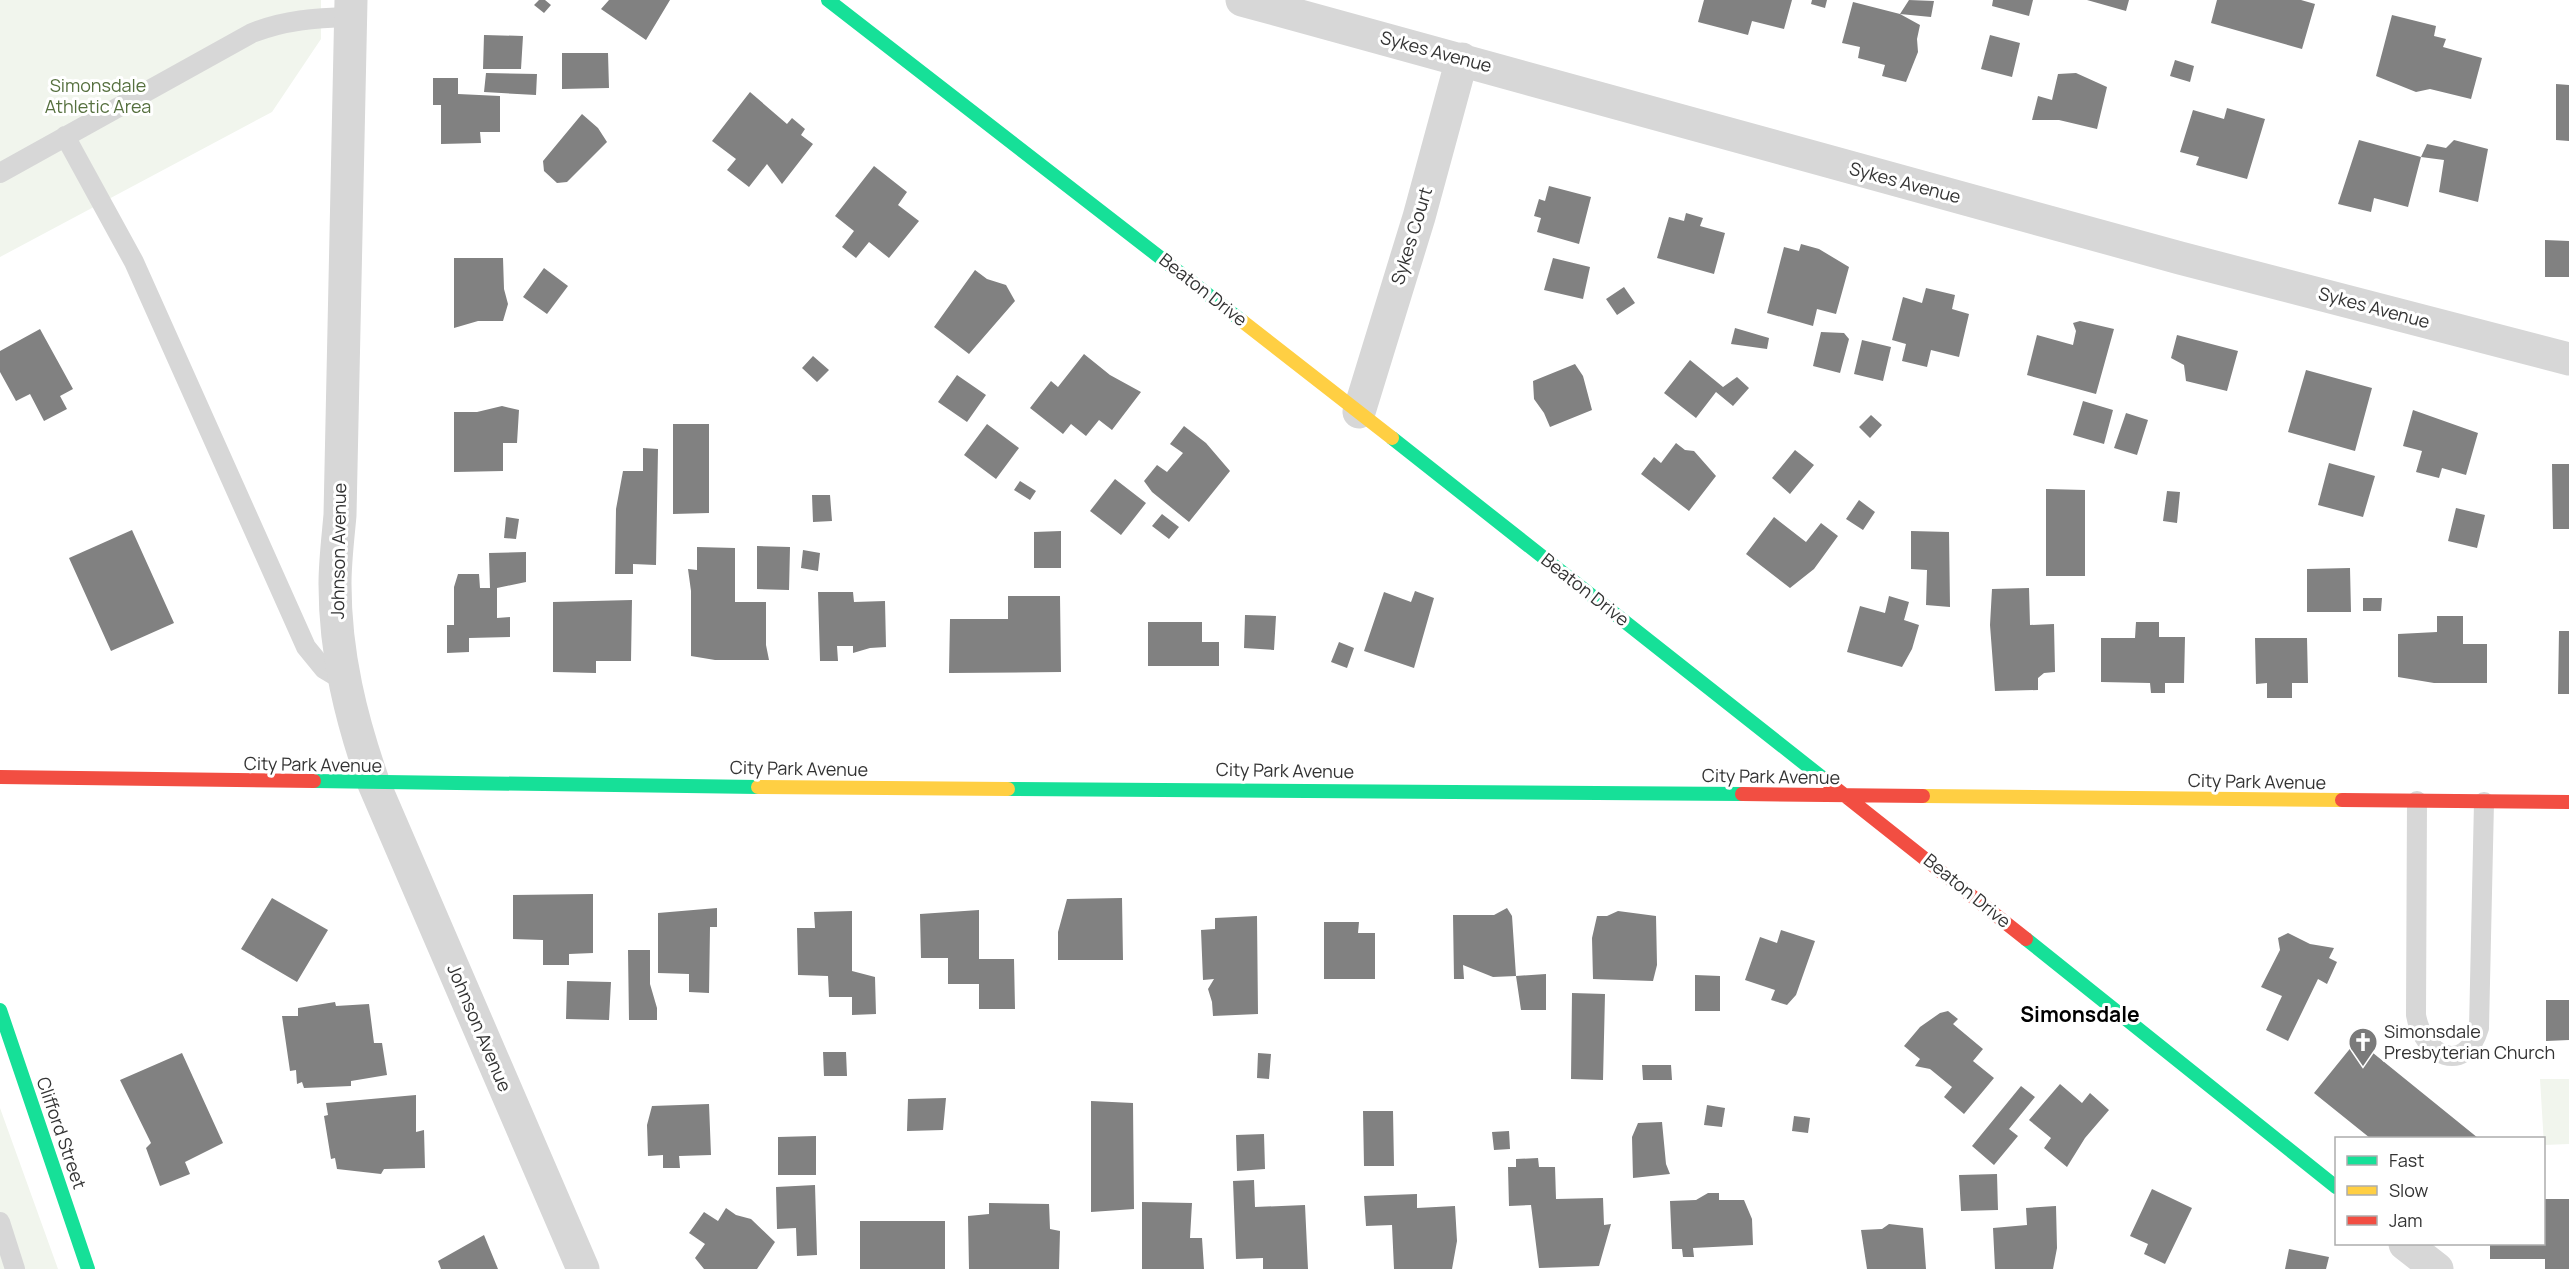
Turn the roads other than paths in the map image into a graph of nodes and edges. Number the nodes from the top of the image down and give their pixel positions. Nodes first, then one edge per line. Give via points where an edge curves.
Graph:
1 (828, 0) edge
2 (1242, 0) edge
3 (351, 9) edge
4 (1462, 59) junction
5 (65, 136) junction
6 (0, 173) edge
7 (2569, 359) edge
8 (1359, 412) junction
9 (344, 681) junction
10 (0, 777) edge
11 (374, 784) junction
12 (1849, 796) junction
13 (2417, 801) junction
14 (2484, 802) junction
15 (2569, 802) edge
16 (0, 1010) edge
17 (2335, 1185) edge
18 (0, 1222) edge
19 (2407, 1245) edge
20 (15, 1269) edge
21 (88, 1269) edge
22 (583, 1269) edge
23 (2436, 1269) edge

1 - 8 street, Beaton Drive
2 - 4 street, Sykes Avenue
3 - 5 lane via 280,22 252,33
3 - 9 street, Johnson Avenue via 340,515 335,583
4 - 7 street, Sykes Avenue via 1884,177
4 - 8 street, Sykes Court
5 - 6 lane
5 - 9 lane via 134,262 306,647 324,669
8 - 12 street, Beaton Drive
9 - 11 street, Johnson Avenue via 356,733
10 - 11 street, City Park Avenue
11 - 12 street, City Park Avenue
11 - 22 street, Johnson Avenue
12 - 13 street, City Park Avenue
12 - 17 street, Beaton Drive
13 - 14 street, City Park Avenue
13 - 14 lane via 2416,1015 2424,1041 2446,1056 2462,1054 2475,1043 2479,1028
14 - 15 street, City Park Avenue
16 - 21 street, Clifford Street
18 - 20 lane
19 - 23 street

